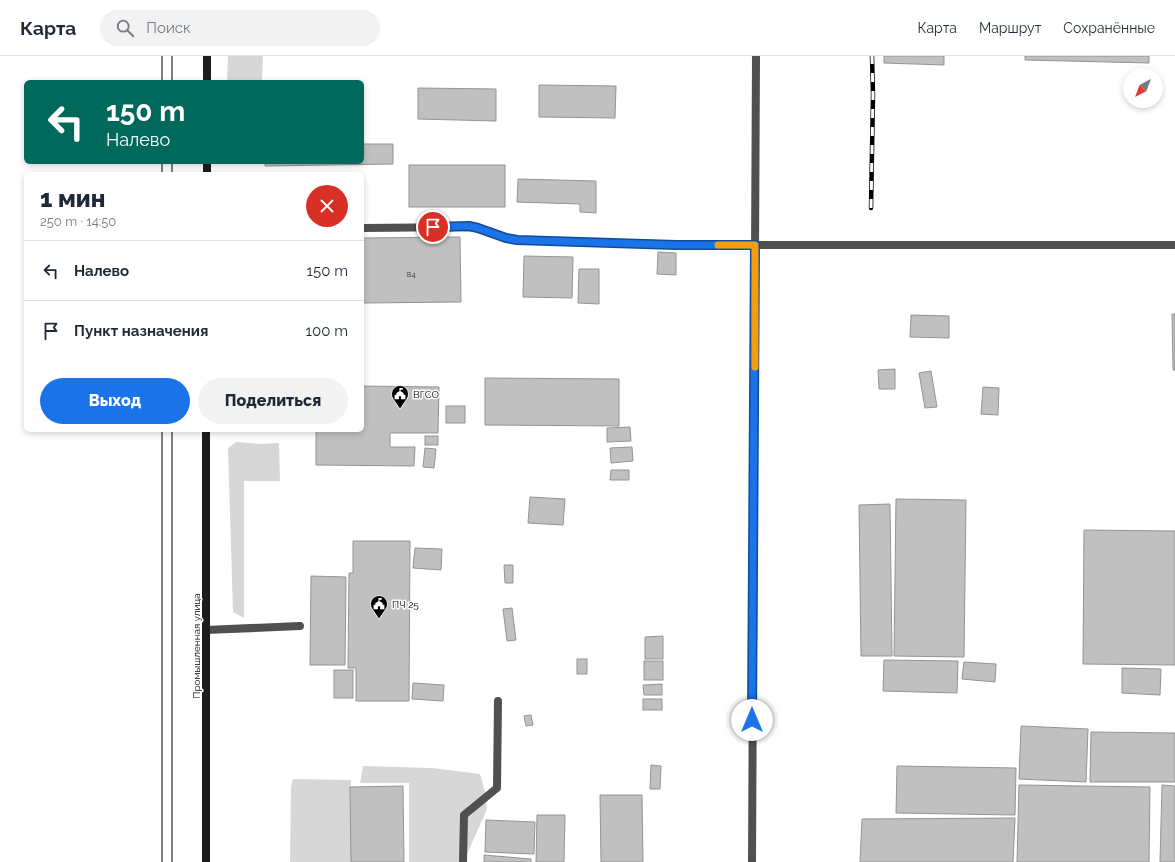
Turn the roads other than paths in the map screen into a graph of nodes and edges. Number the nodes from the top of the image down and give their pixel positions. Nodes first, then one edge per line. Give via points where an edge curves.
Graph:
1 (207, 56) edge
2 (756, 56) edge
3 (207, 80) edge
4 (364, 228) edge
5 (755, 245) junction
6 (1175, 245) edge
7 (206, 432) edge
8 (300, 626) dead end
9 (206, 630) junction
10 (498, 701) dead end
11 (206, 862) edge
12 (463, 862) edge
13 (752, 862) edge

1 - 3 street
2 - 5 lane
4 - 5 lane via 469,226 517,240
5 - 6 lane
5 - 13 lane
7 - 9 street, Промышленная улица
8 - 9 lane
9 - 11 street, Промышленная улица
10 - 12 lane via 497,788 464,815

